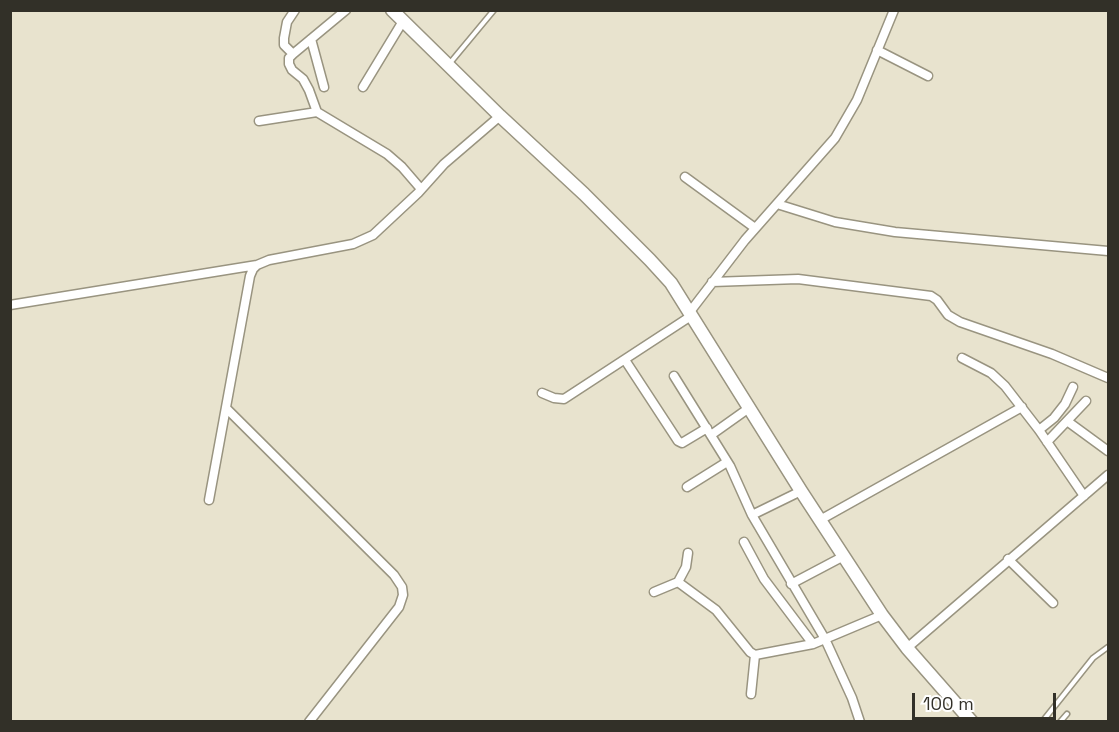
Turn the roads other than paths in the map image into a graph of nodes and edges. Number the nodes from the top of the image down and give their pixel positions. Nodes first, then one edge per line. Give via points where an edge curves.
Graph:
1 (295, 10) edge
2 (346, 10) edge
3 (392, 10) edge
4 (494, 10) edge
5 (894, 10) edge
6 (403, 21) junction
7 (311, 39) junction
8 (877, 50) junction
9 (292, 54) junction
10 (447, 66) junction
11 (928, 76) dead end
12 (324, 87) dead end
13 (363, 87) dead end
14 (317, 112) junction
15 (500, 116) junction
16 (259, 121) dead end
17 (686, 177) dead end
18 (421, 189) junction
19 (777, 204) junction
20 (755, 228) junction
21 (1108, 251) edge
22 (257, 265) junction
23 (712, 282) junction
24 (10, 305) edge
25 (690, 315) junction
26 (962, 358) dead end
27 (625, 360) junction
28 (674, 376) dead end
29 (1108, 378) edge
30 (1073, 387) dead end
31 (542, 393) dead end
32 (1086, 402) dead end
33 (1022, 407) junction
34 (226, 408) junction
35 (749, 408) junction
36 (1067, 421) junction
37 (1039, 430) junction
38 (709, 431) junction
39 (1047, 442) junction
40 (1108, 451) edge
41 (728, 462) junction
42 (1108, 475) edge
43 (687, 487) dead end
44 (801, 490) junction
45 (1084, 496) junction
46 (209, 500) dead end
47 (752, 515) junction
48 (820, 519) junction
49 (744, 542) dead end
50 (688, 553) dead end
51 (844, 556) junction
52 (1008, 559) junction
53 (678, 582) junction
54 (791, 584) junction
55 (654, 592) dead end
56 (1053, 603) dead end
57 (882, 615) junction
58 (825, 639) junction
59 (813, 644) junction
60 (1108, 647) edge
61 (907, 648) junction
62 (755, 655) junction
63 (751, 694) dead end
64 (1067, 714) dead end
65 (1045, 720) edge
66 (309, 722) edge
67 (860, 722) edge
68 (972, 722) edge
69 (1060, 722) edge

1 - 9 street via 287,22 284,38 284,45
2 - 7 street
3 - 6 main road
4 - 10 lane
5 - 8 street
6 - 10 main road
6 - 13 street
7 - 9 street
7 - 12 street
8 - 11 street
8 - 19 street via 835,138
9 - 14 street via 289,64 303,79
10 - 15 main road
14 - 16 street
14 - 18 street via 387,154
15 - 18 street
15 - 25 main road via 650,260
17 - 20 street
18 - 22 street via 364,240
19 - 20 street
19 - 21 street via 836,222 895,232
20 - 23 street
22 - 24 street
22 - 34 street via 250,276
23 - 25 street
23 - 29 street via 798,279 931,296 960,322
25 - 27 street
25 - 35 main road
26 - 33 street via 991,373
27 - 31 street via 564,399
27 - 38 street via 678,441
28 - 38 street
30 - 37 street via 1054,418
32 - 36 street
33 - 37 street
33 - 48 street
34 - 46 street
34 - 66 street via 402,587 399,607
35 - 38 street
35 - 44 main road
36 - 39 street
36 - 40 street
37 - 39 street
38 - 41 street
39 - 45 street
41 - 43 street
41 - 47 street
42 - 45 street
44 - 47 street
44 - 48 main road
45 - 52 street
47 - 54 street
48 - 51 main road
49 - 59 street via 764,579
50 - 53 street
51 - 54 street
51 - 57 main road
52 - 56 street
52 - 61 street
53 - 55 street
53 - 62 street via 716,610
54 - 58 street
57 - 58 street
57 - 61 main road
58 - 59 street
58 - 67 street
59 - 62 street
60 - 65 lane via 1094,658
61 - 68 main road
62 - 63 street
64 - 69 lane

